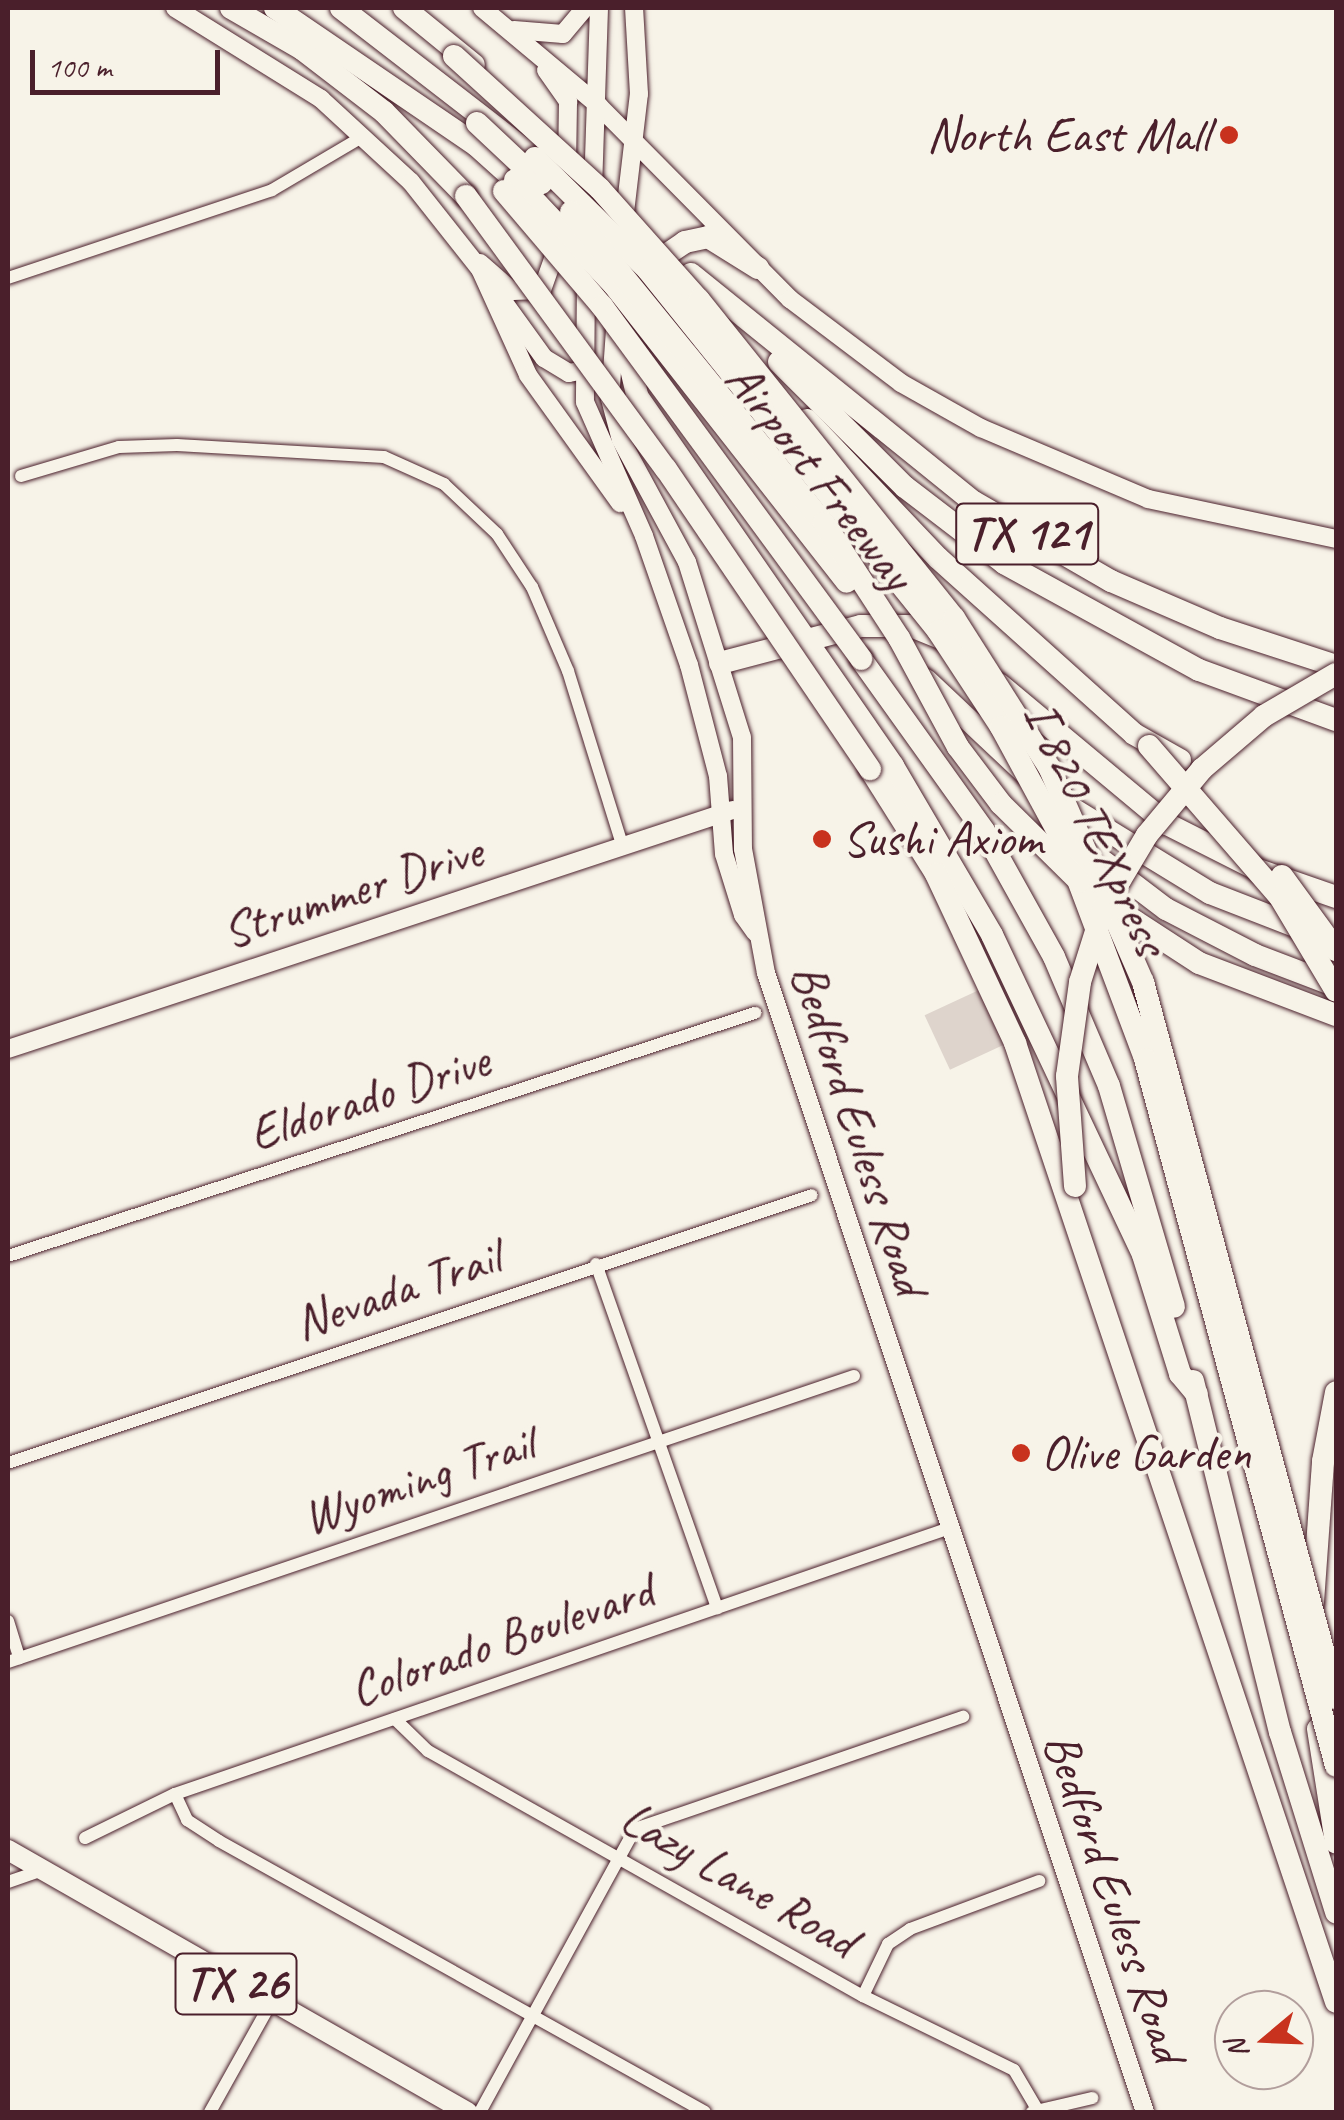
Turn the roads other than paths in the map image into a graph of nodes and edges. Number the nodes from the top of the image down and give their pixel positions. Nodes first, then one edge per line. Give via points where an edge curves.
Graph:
1 (176, 8) edge
2 (231, 8) edge
3 (274, 8) edge
4 (341, 8) edge
5 (394, 8) edge
6 (404, 8) edge
7 (482, 8) edge
8 (585, 8) edge
9 (600, 8) edge
10 (634, 8) edge
11 (508, 29) junction
12 (463, 96) junction
13 (600, 106) junction
14 (362, 137) junction
15 (632, 148) junction
16 (510, 186) junction
17 (653, 246) junction
18 (465, 250) junction
19 (758, 268) junction
20 (480, 269) junction
21 (692, 274) junction
22 (8, 278) edge
23 (609, 365) junction
24 (580, 371) junction
25 (21, 476) dead end
26 (644, 536) junction
27 (1336, 538) edge
28 (804, 641) junction
29 (720, 663) junction
30 (689, 664) junction
31 (1336, 666) edge
32 (1336, 674) edge
33 (1336, 720) edge
34 (1149, 746) junction
35 (1005, 758) junction
36 (743, 808) junction
37 (722, 811) junction
38 (622, 844) junction
39 (1336, 897) edge
40 (755, 932) junction
41 (1336, 940) edge
42 (1336, 950) edge
43 (1336, 988) edge
44 (755, 1013) dead end
45 (1336, 1015) edge
46 (8, 1049) edge
47 (812, 1195) dead end
48 (1084, 1236) junction
49 (8, 1256) edge
50 (596, 1264) junction
51 (854, 1376) dead end
52 (1336, 1392) edge
53 (1196, 1394) junction
54 (656, 1442) junction
55 (8, 1463) edge
56 (947, 1529) junction
57 (717, 1608) junction
58 (8, 1620) edge
59 (13, 1660) edge
60 (1336, 1698) edge
61 (962, 1717) dead end
62 (395, 1719) junction
63 (1336, 1766) edge
64 (175, 1794) junction
65 (85, 1838) dead end
66 (1336, 1843) edge
67 (8, 1850) edge
68 (618, 1855) junction
69 (40, 1871) junction
70 (1039, 1881) dead end
71 (8, 1882) edge
72 (1336, 1912) edge
73 (863, 1996) junction
74 (1336, 2002) edge
75 (271, 2004) junction
76 (529, 2013) junction
77 (1092, 2098) dead end
78 (1035, 2111) edge
79 (210, 2112) edge
80 (467, 2112) edge
81 (480, 2112) edge
82 (705, 2112) edge
83 (1145, 2112) edge

1 - 14 main road via 264,59
2 - 48 highway, bridge via 302,50 384,112 466,196 666,470 936,874 1015,1043
3 - 16 highway via 435,121
4 - 12 highway
5 - 17 highway, bridge via 533,122
6 - 21 highway, Airport Freeway / TX 121, bridge via 485,73
7 - 11 main road, Airport Freeway
8 - 11 main road via 574,26 551,37
9 - 13 main road
10 - 15 main road, Bedford Euless Road via 640,62
11 - 13 main road, Airport Freeway
11 - 18 main road via 568,102 562,231 542,290 512,291
12 - 45 highway, bridge via 476,123 601,245 779,465 868,588 958,747 1056,864 1199,963
12 - 63 highway, I 820 TEXpress, bridge via 648,270 938,631 1033,782 1094,909 1140,1042
13 - 15 main road, Airport Freeway
13 - 24 main road
14 - 18 main road via 411,182
14 - 22 street via 272,190
15 - 19 main road, Airport Freeway
15 - 23 main road, Bedford Euless Road
16 - 35 highway, Airport Freeway, bridge via 614,285 896,648
16 - 53 highway, bridge via 984,831 1084,1020 1140,1183
17 - 33 highway, bridge via 905,487 1004,563 1200,670
17 - 60 highway, I 820 TEXpress, bridge via 954,618 1081,828 1164,1051
18 - 20 main road
19 - 27 main road, Airport Freeway via 844,343 981,428 1148,499
19 - 28 highway via 708,238 684,242 666,255 629,360 636,396
20 - 24 main road via 544,358
20 - 26 main road via 535,386
21 - 31 highway, Airport Freeway / TX 121 via 974,502 1111,580 1220,628
21 - 34 highway via 808,422 938,558
23 - 24 main road
23 - 29 main road, Bedford Euless Road via 621,440 672,528
24 - 26 main road via 585,402
25 - 38 street via 119,447 177,445 384,457 444,484 496,534 532,587 568,671
26 - 30 main road
28 - 29 highway
28 - 39 highway via 861,626 911,626 936,634 1167,824 1258,870
28 - 53 highway via 893,766 992,935 1125,1214 1180,1374
29 - 30 main road
29 - 36 main road, Bedford Euless Road via 742,737
30 - 37 main road
32 - 48 highway, bridge via 1264,716 1202,770 1147,835 1103,909 1080,982 1067,1076 1069,1144
34 - 42 highway, bridge via 1180,760 1207,788
34 - 43 highway, bridge via 1280,897
35 - 41 highway, Airport Freeway via 1143,857 1210,893
35 - 43 highway via 1049,818 1128,884 1211,934
36 - 37 main road, Strummer Drive
36 - 40 main road, Bedford Euless Road
37 - 38 main road, Strummer Drive
37 - 40 main road via 730,876
38 - 46 main road, Strummer Drive
40 - 56 main road, Bedford Euless Road
44 - 49 street, Eldorado Drive
47 - 50 street, Nevada Trail
48 - 74 highway
50 - 54 street
50 - 55 street, Nevada Trail
51 - 54 street, Wyoming Trail
52 - 66 highway via 1324,1460 1312,1644
53 - 72 highway via 1280,1732
54 - 57 street
54 - 59 street, Wyoming Trail
56 - 57 street, Colorado Boulevard
56 - 83 main road, Bedford Euless Road
57 - 62 street, Colorado Boulevard
58 - 59 street
61 - 68 street via 656,1818 635,1830
62 - 64 street, Colorado Boulevard
62 - 68 street, Lazy Lane Road via 428,1750
64 - 65 street, Colorado Boulevard
64 - 76 street via 187,1820 219,1841
67 - 69 main road, TX 26
68 - 73 street, Lazy Lane Road
68 - 76 street
69 - 71 street
69 - 75 main road, TX 26
70 - 73 street via 910,1929 888,1944
73 - 78 street, Lazy Lane Road via 1014,2070
75 - 79 street
75 - 80 main road, TX 26
76 - 81 street
76 - 82 street
77 - 78 street

